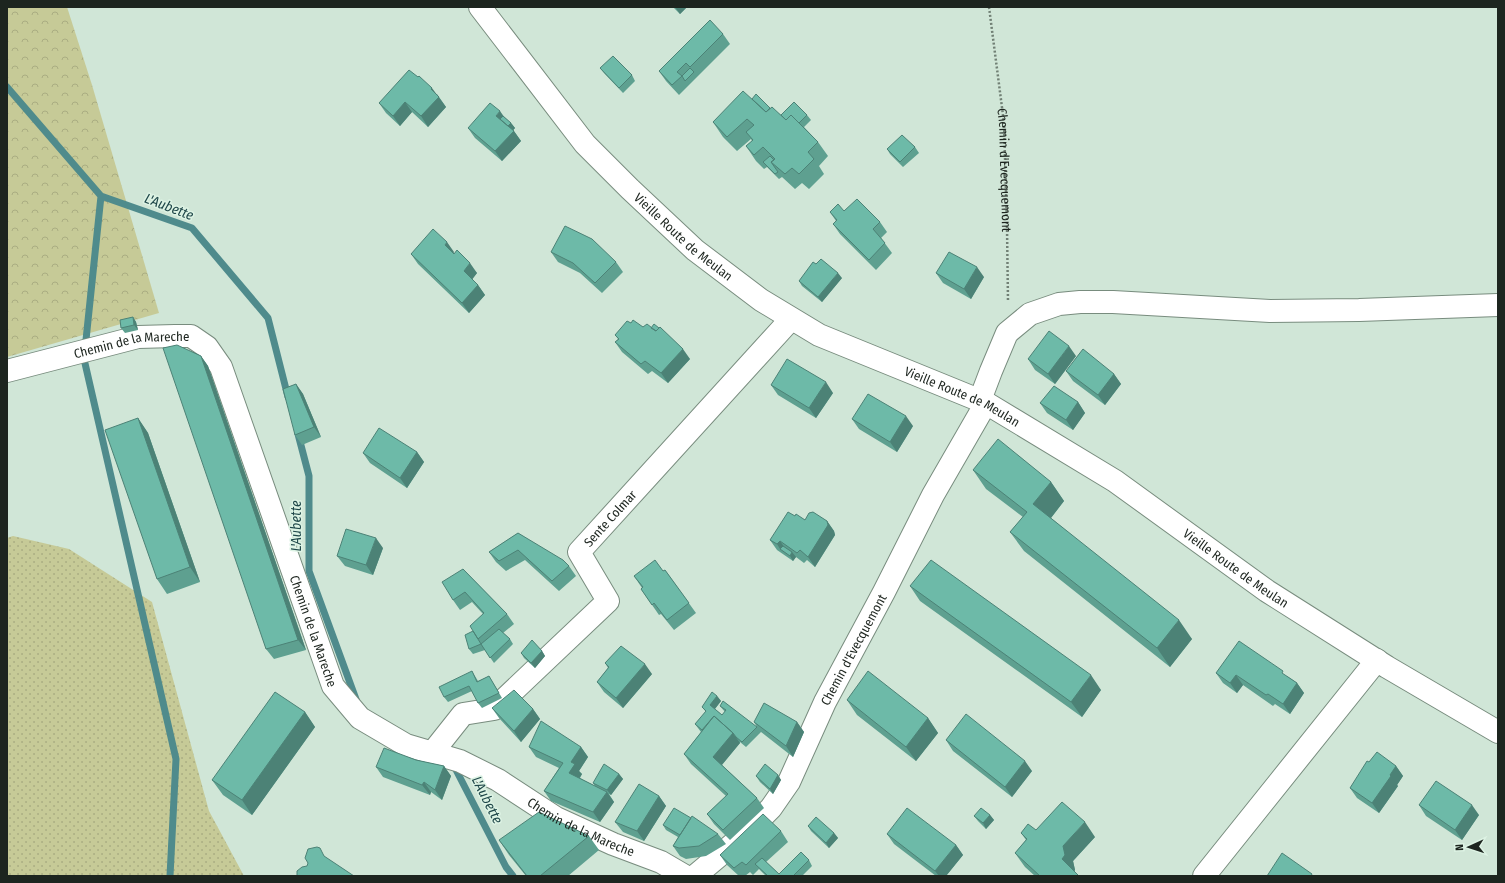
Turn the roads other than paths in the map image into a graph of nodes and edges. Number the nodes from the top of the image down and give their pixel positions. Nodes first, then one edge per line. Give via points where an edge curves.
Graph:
1 (480, 7) edge
2 (1498, 305) edge
3 (791, 319) junction
4 (7, 371) edge
5 (983, 402) junction
6 (1377, 660) junction
7 (1498, 732) edge
8 (432, 753) junction
9 (685, 876) edge
10 (695, 876) edge
11 (1204, 876) edge

1 - 3 street, Vieille Route de Meulan via 585,144 695,250 761,300
2 - 5 street, Chemin d'Evecquemont via 1270,311 1152,303 1059,304 1030,314 1007,333 991,370
3 - 5 street, Vieille Route de Meulan via 818,335
3 - 8 street, Sente Colmar via 579,552 608,601 494,709 463,714
4 - 8 street, Chemin de la Mareche via 138,337 191,336 206,347 221,367 333,686 360,718 406,745
5 - 6 street, Vieille Route de Meulan via 1115,481 1267,591
5 - 10 street, Chemin d'Evecquemont via 825,702 789,782 771,808 745,834
6 - 7 street, Vieille Route de Meulan
6 - 11 street
8 - 9 street, Chemin de la Mareche via 460,761 498,780 556,818 661,862

